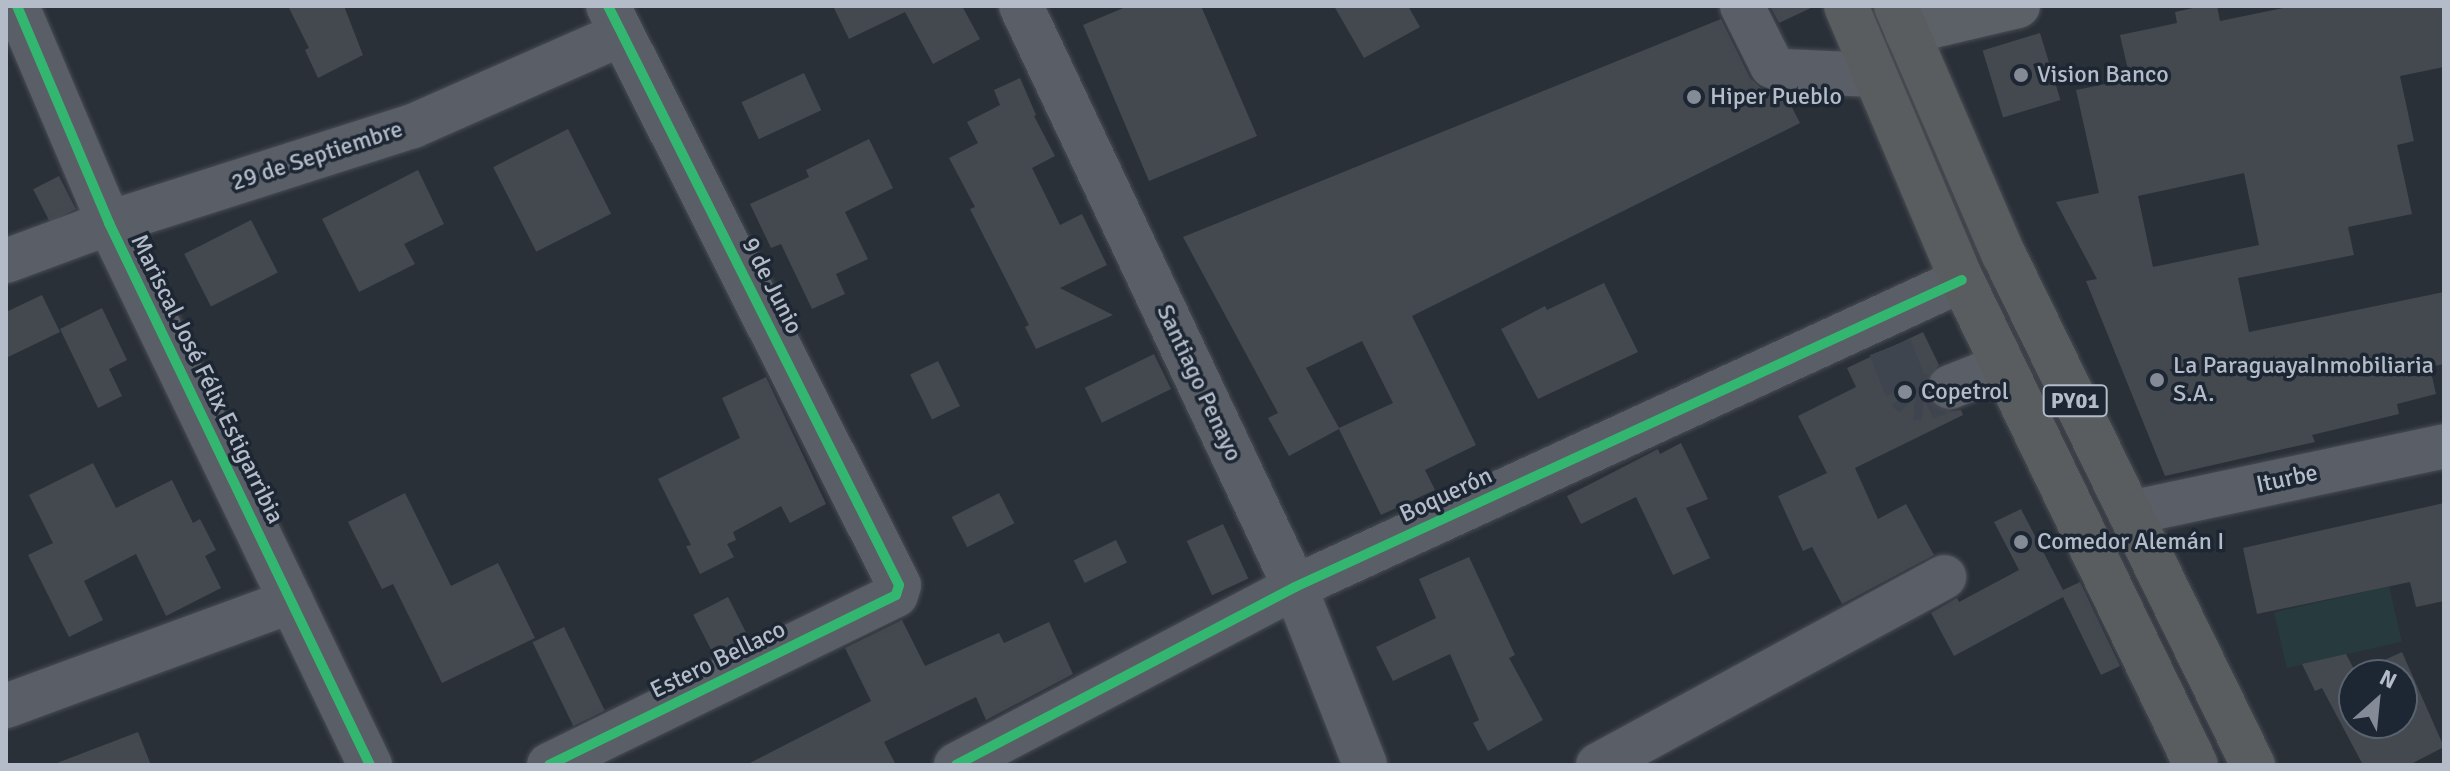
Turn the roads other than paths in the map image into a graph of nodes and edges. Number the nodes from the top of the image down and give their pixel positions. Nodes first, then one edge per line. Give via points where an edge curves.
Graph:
1 (17, 6) edge
2 (1021, 6) edge
3 (1742, 6) edge
4 (2018, 6) edge
5 (1902, 19) edge
6 (615, 20) edge
7 (1860, 42) edge
8 (109, 223) junction
9 (6, 261) edge
10 (1962, 280) junction
11 (2003, 366) junction
12 (1950, 387) tunnel mouth
13 (2444, 446) edge
14 (2130, 513) junction
15 (1944, 577) dead end
16 (899, 585) joint
17 (1295, 587) junction
18 (291, 601) junction
19 (6, 706) edge
20 (370, 765) edge
21 (549, 765) edge
22 (956, 765) edge
23 (1365, 765) edge
24 (1598, 765) edge
25 (2196, 765) edge
26 (2253, 765) edge

1 - 8 street, Mariscal José Félix Estigarribia
2 - 17 street, Santiago Penayo
3 - 7 street via 1772,66 1784,71
4 - 5 main road
5 - 7 highway
5 - 14 highway, PY01 via 2004,255
6 - 8 street, 29 de Septiembre via 413,126
6 - 16 street, 9 de Junio
7 - 10 highway, PY01
8 - 9 street, 29 de Septiembre
8 - 18 street, Mariscal José Félix Estigarribia
10 - 11 highway, PY01
10 - 17 street, Boquerón via 1885,332
11 - 12 street
11 - 25 highway, PY01
13 - 14 street, Iturbe
14 - 26 highway, PY01
15 - 24 street
16 - 21 street, Estero Bellaco via 896,595
17 - 22 street, Boquerón
17 - 23 street, Santiago Penayo
18 - 19 street
18 - 20 street, Mariscal José Félix Estigarribia

